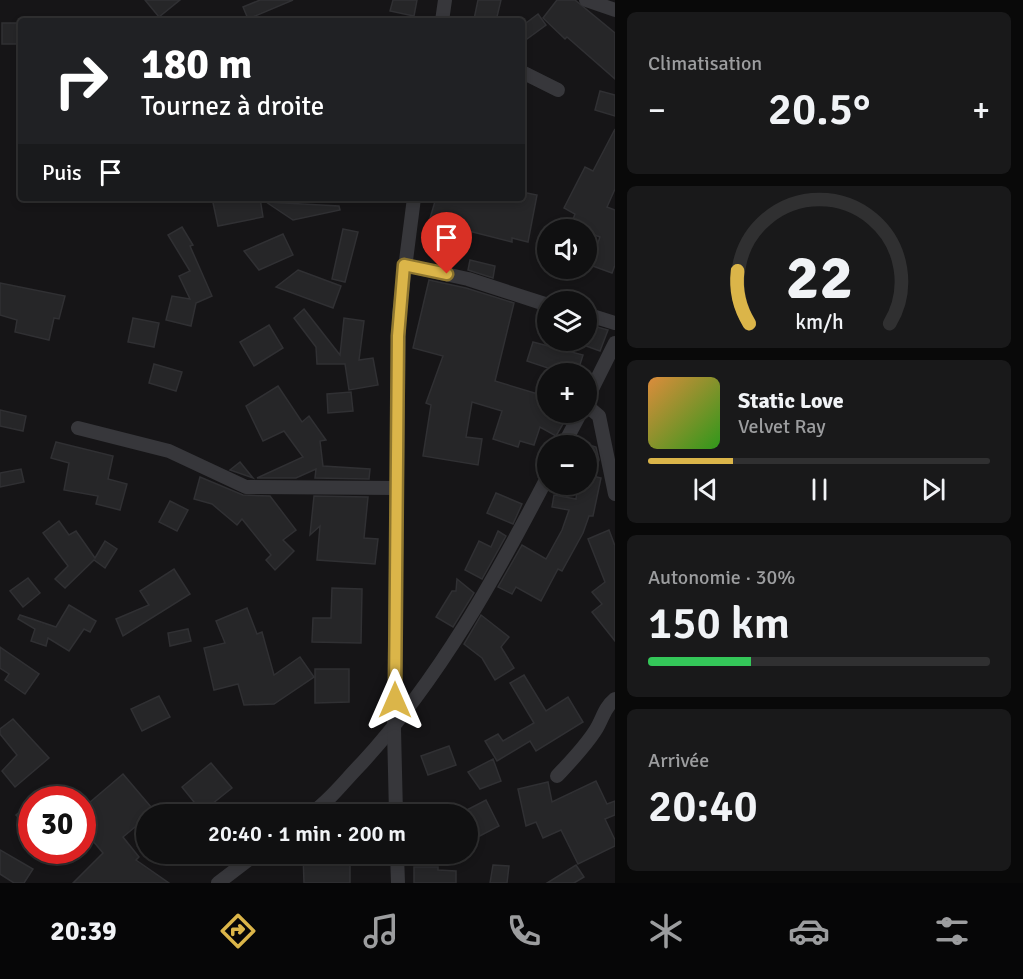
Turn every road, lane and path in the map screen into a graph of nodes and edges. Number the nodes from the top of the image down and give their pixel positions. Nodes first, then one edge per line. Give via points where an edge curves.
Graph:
1 (445, 0) edge
2 (586, 0) edge
3 (615, 10) edge
4 (442, 18) edge
5 (525, 74) edge
6 (558, 90) dead end
7 (414, 201) edge
8 (404, 265) junction
9 (537, 301) edge
10 (597, 317) edge
11 (615, 323) edge
12 (615, 343) edge
13 (597, 380) edge
14 (597, 414) edge
15 (78, 428) dead end
16 (396, 488) junction
17 (615, 494) edge
18 (538, 495) edge
19 (615, 699) edge
20 (394, 729) junction
21 (557, 776) dead end
22 (320, 804) edge
23 (396, 804) edge
24 (243, 864) edge
25 (397, 864) edge
26 (218, 883) edge
27 (398, 883) edge

1 - 4 street
2 - 3 street
5 - 6 street
7 - 8 street
8 - 9 street via 468,279
8 - 16 street via 399,315
10 - 11 street
12 - 13 street
14 - 17 street
15 - 16 street via 169,451 246,488
16 - 20 street
18 - 20 street via 501,566 442,662
19 - 21 street via 603,710 598,728 579,754
20 - 22 street
20 - 23 street
24 - 26 street
25 - 27 street

